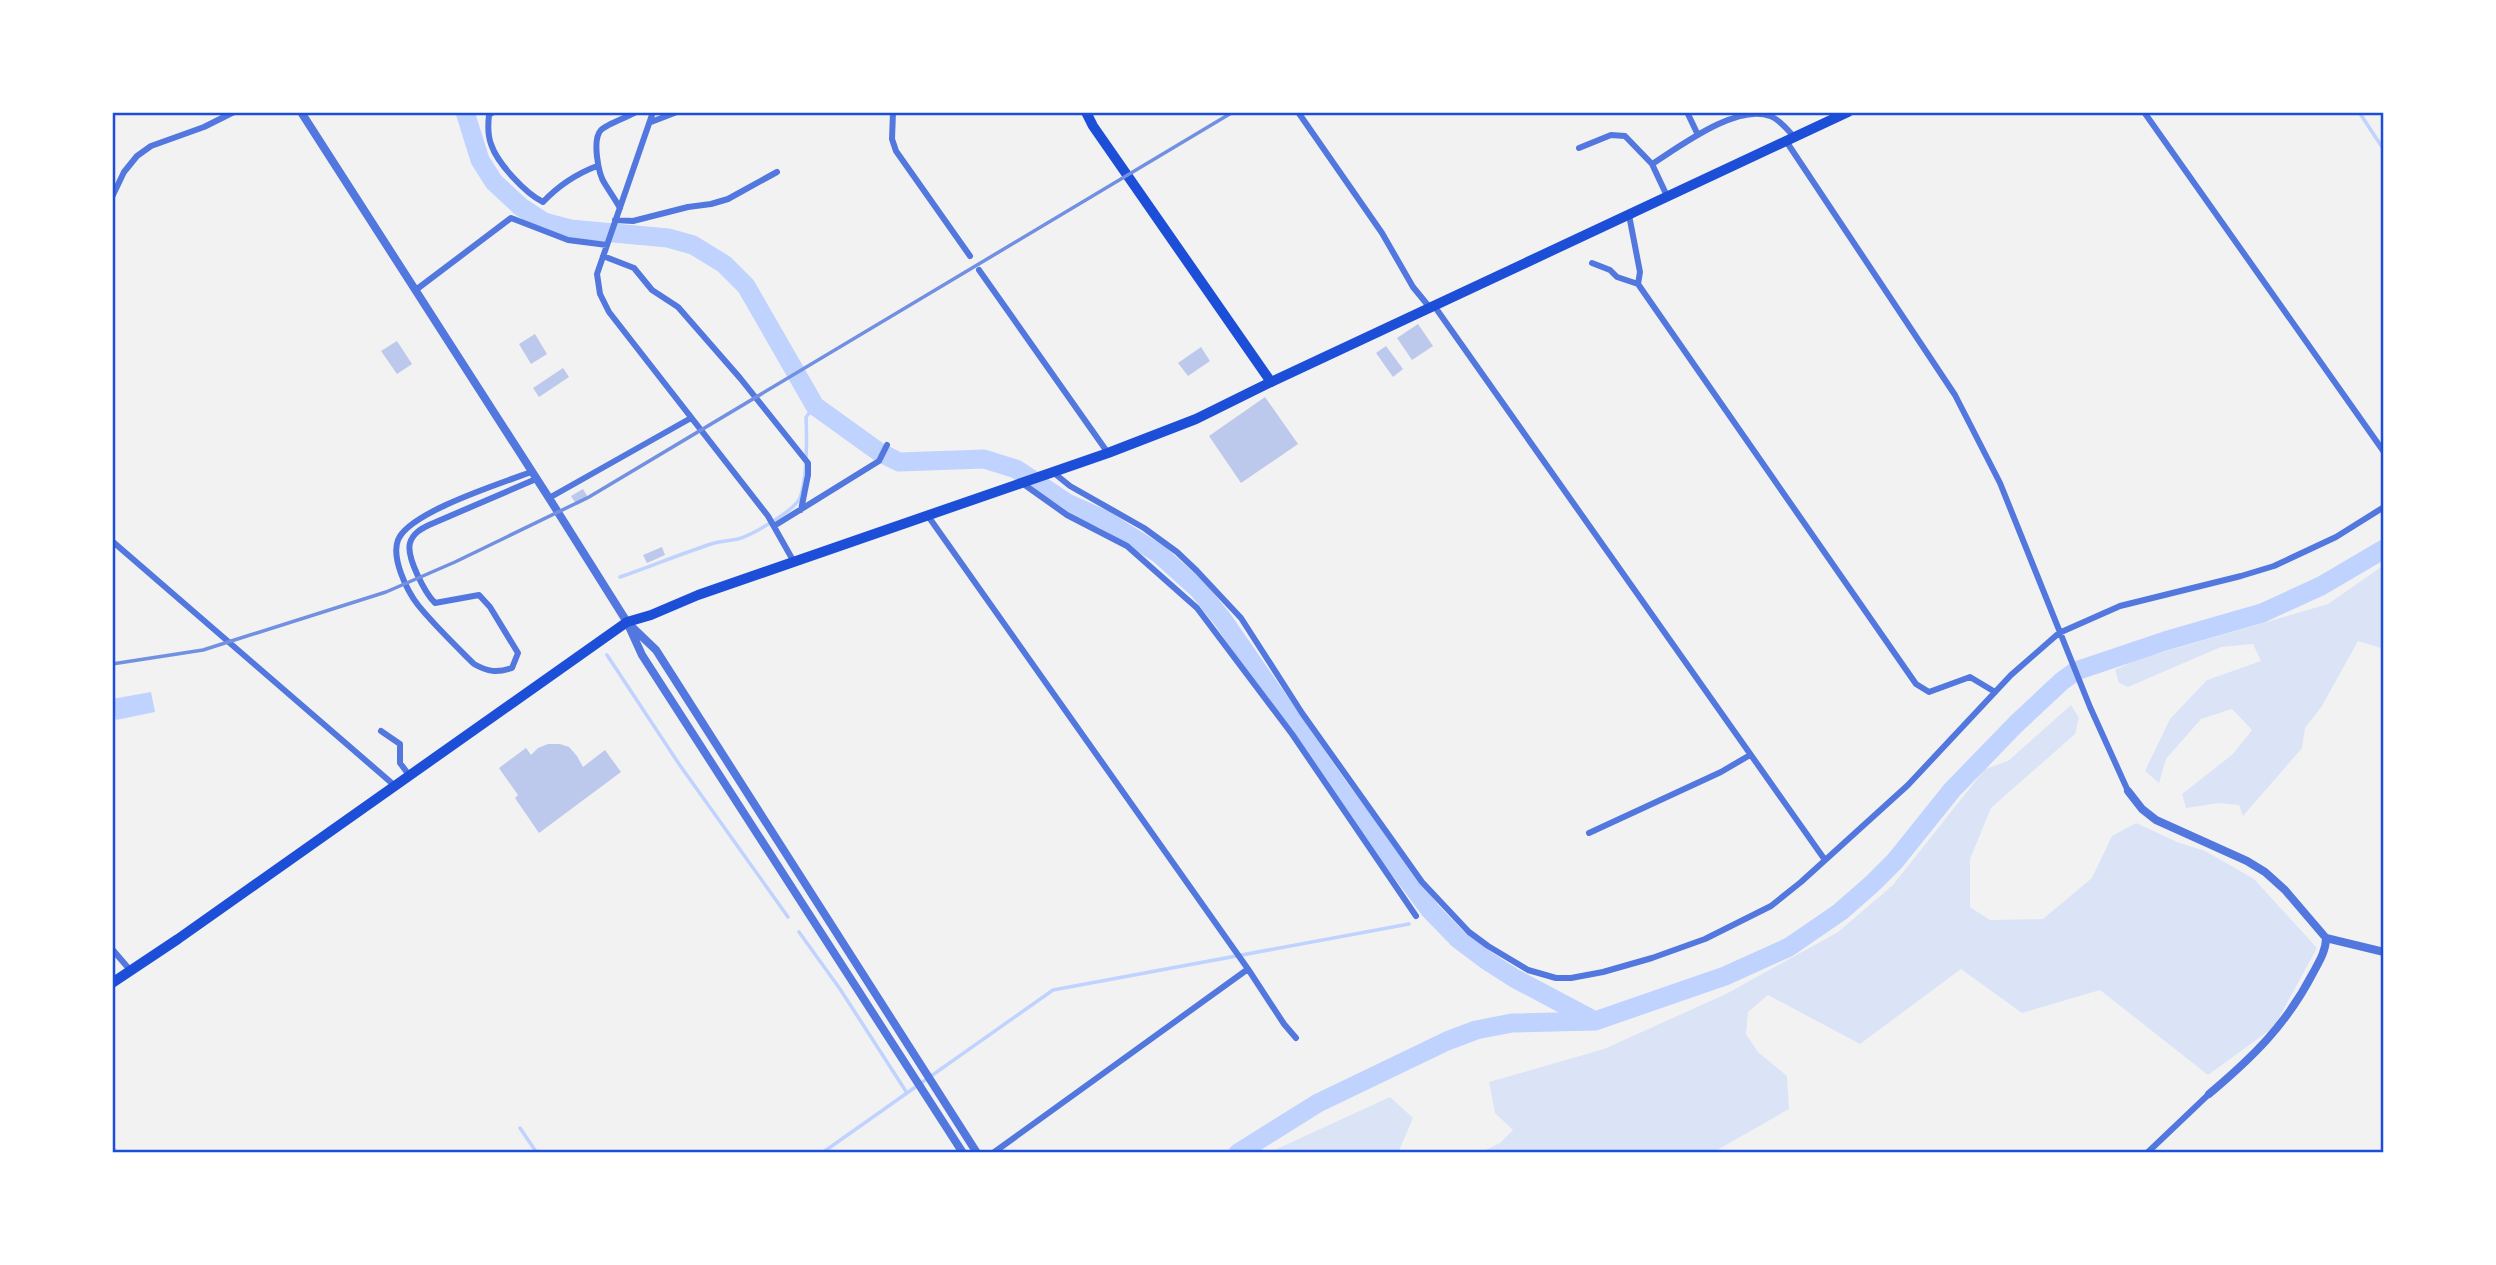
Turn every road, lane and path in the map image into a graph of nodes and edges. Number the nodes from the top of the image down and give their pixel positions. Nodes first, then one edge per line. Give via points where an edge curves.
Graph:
1 (234, 112) edge
2 (301, 112) edge
3 (493, 112) edge
4 (636, 112) edge
5 (653, 112) edge
6 (677, 112) edge
7 (892, 112) edge
8 (1086, 112) edge
9 (1298, 112) edge
10 (1687, 112) edge
11 (2144, 112) edge
12 (1845, 113) edge
13 (651, 122) junction
14 (1698, 135) junction
15 (1790, 139) junction
16 (1579, 148) dead end
17 (1652, 164) junction
18 (597, 166) junction
19 (777, 173) dead end
20 (112, 196) edge
21 (1667, 196) junction
22 (620, 208) junction
23 (1629, 215) junction
24 (614, 223) junction
25 (608, 242) junction
26 (603, 256) junction
27 (970, 256) dead end
28 (1592, 263) dead end
29 (979, 270) dead end
30 (1637, 284) junction
31 (417, 289) junction
32 (1433, 308) junction
33 (1270, 382) junction
34 (691, 418) junction
35 (887, 445) dead end
36 (2384, 452) edge
37 (1108, 453) junction
38 (1054, 473) junction
39 (534, 475) junction
40 (1024, 482) junction
41 (550, 498) junction
42 (2384, 507) edge
43 (800, 510) junction
44 (928, 516) junction
45 (774, 525) junction
46 (112, 541) edge
47 (794, 562) junction
48 (627, 622) junction
49 (2059, 633) junction
50 (1995, 692) junction
51 (381, 731) dead end
52 (1750, 755) junction
53 (409, 775) junction
54 (394, 785) junction
55 (2128, 791) joint
56 (1589, 833) dead end
57 (1825, 860) junction
58 (1416, 916) dead end
59 (2326, 937) junction
60 (112, 949) edge
61 (2384, 952) edge
62 (115, 959) edge
63 (1248, 969) junction
64 (130, 970) junction
65 (112, 983) edge
66 (1296, 1038) dead end
67 (2209, 1094) joint
68 (963, 1153) edge
69 (977, 1153) edge
70 (993, 1153) edge
71 (2147, 1153) edge

1 - 20 street via 151,146 124,172
2 - 31 street
3 - 18 street via 488,120 491,145 533,197 543,202 577,174
4 - 18 street via 601,130
5 - 13 street
6 - 13 street
7 - 27 street via 896,151
8 - 33 main road
9 - 32 street via 1382,233 1413,287
10 - 14 street
11 - 36 street
12 - 15 main road
13 - 22 street
14 - 15 street via 1746,114 1760,113 1773,117
14 - 17 street
15 - 21 main road
15 - 49 street via 1955,396 2000,483
16 - 17 street via 1611,135 1625,135
17 - 21 street
18 - 22 street
19 - 24 street via 728,199
21 - 23 main road
22 - 24 street
23 - 30 street via 1640,272
23 - 32 main road
24 - 25 street
25 - 26 street
25 - 31 street via 568,240 510,218
26 - 34 street via 597,274 608,312
26 - 43 street via 634,268 652,289 678,307 805,460 808,475
28 - 30 street
29 - 37 street
30 - 50 street via 1916,684 1929,692 1970,677
31 - 39 street
32 - 33 main road
32 - 52 street
33 - 37 main road via 1196,419
34 - 41 street
34 - 45 street
35 - 43 street via 879,461
37 - 38 main road
38 - 40 main road
38 - 57 street via 1144,528 1197,571 1241,618 1422,882 1469,932 1528,970 1571,978 1705,939 1771,906
39 - 39 street via 416,532 410,542 425,593 435,603 479,595 518,653 512,668 486,671 416,603 397,563 398,539 411,523 429,513
39 - 41 street
40 - 44 main road
40 - 58 street via 1067,516 1127,547 1197,608 1292,734
41 - 48 street
42 - 49 street via 2336,537 2274,566 2150,596
43 - 45 street
44 - 47 main road
44 - 63 street
45 - 47 street
46 - 54 street
47 - 48 main road
48 - 53 main road
48 - 68 street via 642,655
48 - 69 street via 656,650
49 - 50 street
49 - 55 street
50 - 57 street via 1908,785
51 - 53 street via 400,744 400,763
52 - 56 street
52 - 57 street
53 - 54 main road
54 - 64 main road
55 - 59 street via 2156,820 2265,872
59 - 61 street
59 - 67 street via 2322,955 2287,1018
60 - 62 street
62 - 64 street
63 - 66 street
63 - 70 street
64 - 65 main road
67 - 71 street

